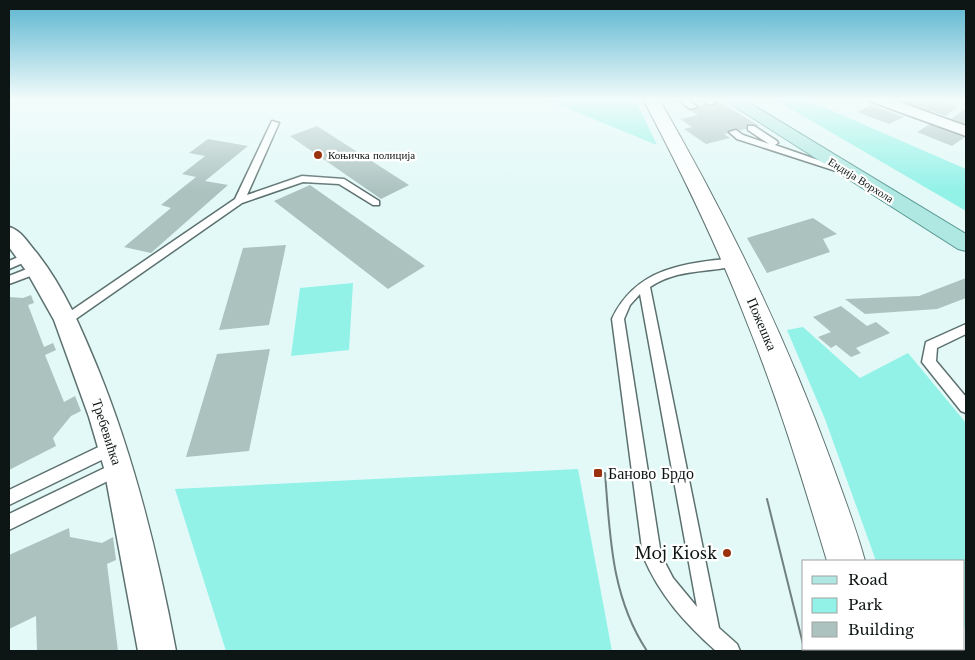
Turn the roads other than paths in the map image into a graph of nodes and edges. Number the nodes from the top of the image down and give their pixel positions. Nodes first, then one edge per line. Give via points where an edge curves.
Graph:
1 (272, 130) edge
2 (668, 130) edge
3 (754, 130) edge
4 (768, 130) edge
5 (808, 130) edge
6 (737, 131) dead end
7 (788, 152) junction
8 (847, 171) junction
9 (239, 201) junction
10 (376, 203) dead end
11 (966, 224) edge
12 (9, 233) edge
13 (966, 244) edge
14 (736, 262) junction
15 (25, 264) edge
16 (9, 280) edge
17 (644, 285) junction
18 (66, 320) junction
19 (966, 329) edge
20 (966, 407) edge
21 (116, 458) junction
22 (9, 498) edge
23 (9, 522) edge
24 (846, 560) edge
25 (711, 634) junction
26 (157, 651) edge
27 (730, 651) edge

1 - 9 lane
2 - 14 main road, Пожешка
3 - 7 lane
4 - 8 main road, Ендија Ворхола
5 - 11 main road, Ендија Ворхола
6 - 7 lane
7 - 8 lane
8 - 13 main road, Ендија Ворхола
9 - 10 lane via 302,179 341,180
9 - 18 lane
12 - 15 street, Требевићка
14 - 17 lane via 685,269
14 - 24 main road, Пожешка via 780,368
15 - 16 lane
15 - 18 street, Требевићка
17 - 25 lane
17 - 25 lane via 627,299 618,319 652,556 660,578 672,595
18 - 21 street, Требевићка via 104,416
19 - 20 lane via 931,345 929,362
21 - 22 lane
21 - 23 lane
21 - 26 street, Требевићка
25 - 27 lane

